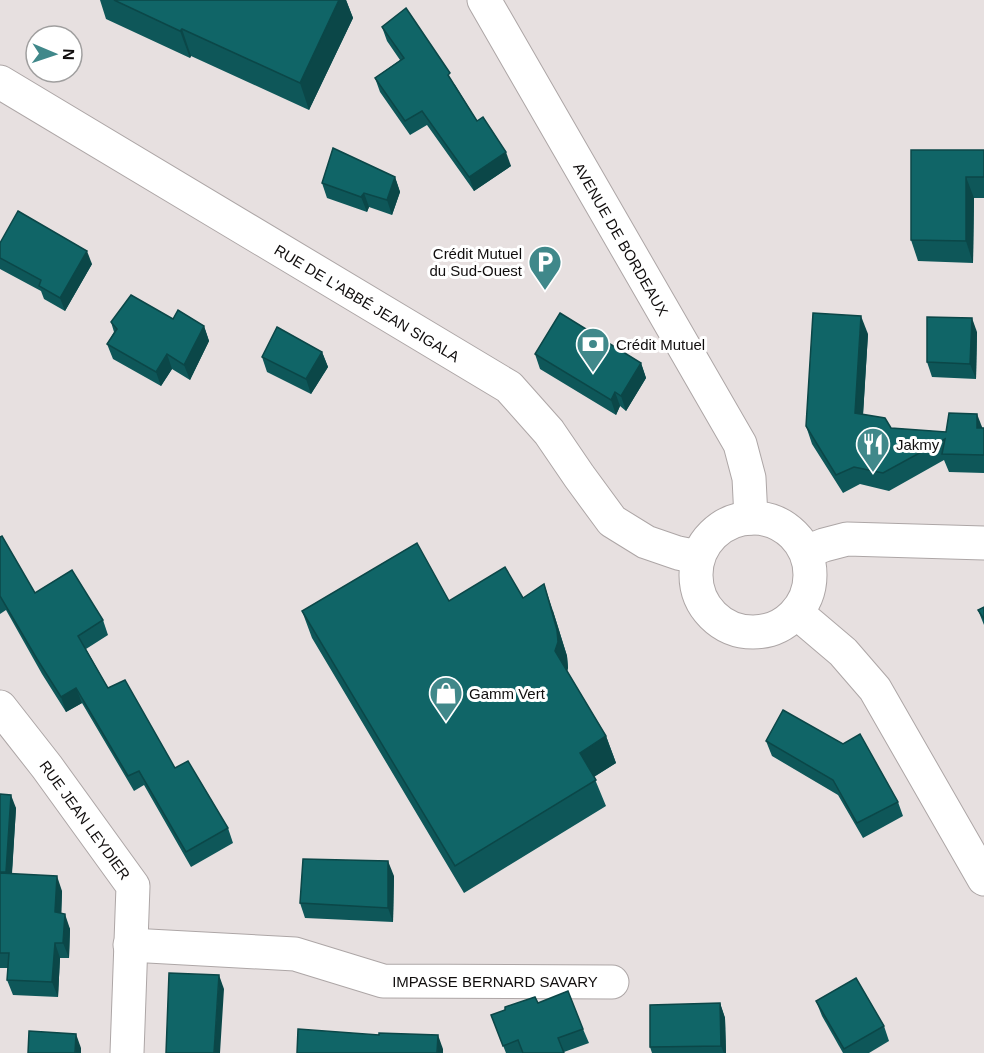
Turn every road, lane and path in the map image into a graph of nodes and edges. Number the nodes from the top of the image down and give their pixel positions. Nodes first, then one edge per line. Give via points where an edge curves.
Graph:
1 (484, 0) edge
2 (0, 82) edge
3 (751, 518) junction
4 (984, 543) edge
5 (806, 552) junction
6 (699, 557) junction
7 (797, 613) junction
8 (0, 707) edge
9 (984, 879) edge
10 (130, 945) junction
11 (612, 982) dead end
12 (127, 1053) edge

1 - 3 street, AVENUE DE BORDEAUX via 740,444 749,478
2 - 6 street, RUE DE L'ABBÉ JEAN SIGALA via 508,387 549,432 612,521 646,542
3 - 5 street via 768,519 784,526
3 - 6 street via 734,520 719,529 706,542
4 - 5 street via 847,539
5 - 7 street via 810,584
6 - 7 street via 698,591 716,619 730,628 766,631
7 - 9 street via 843,652 875,689
8 - 10 street, RUE JEAN LEYDIER via 133,886
10 - 11 street, IMPASSE BERNARD SAVARY via 295,954 383,981
10 - 12 street, RUE JEAN LEYDIER

